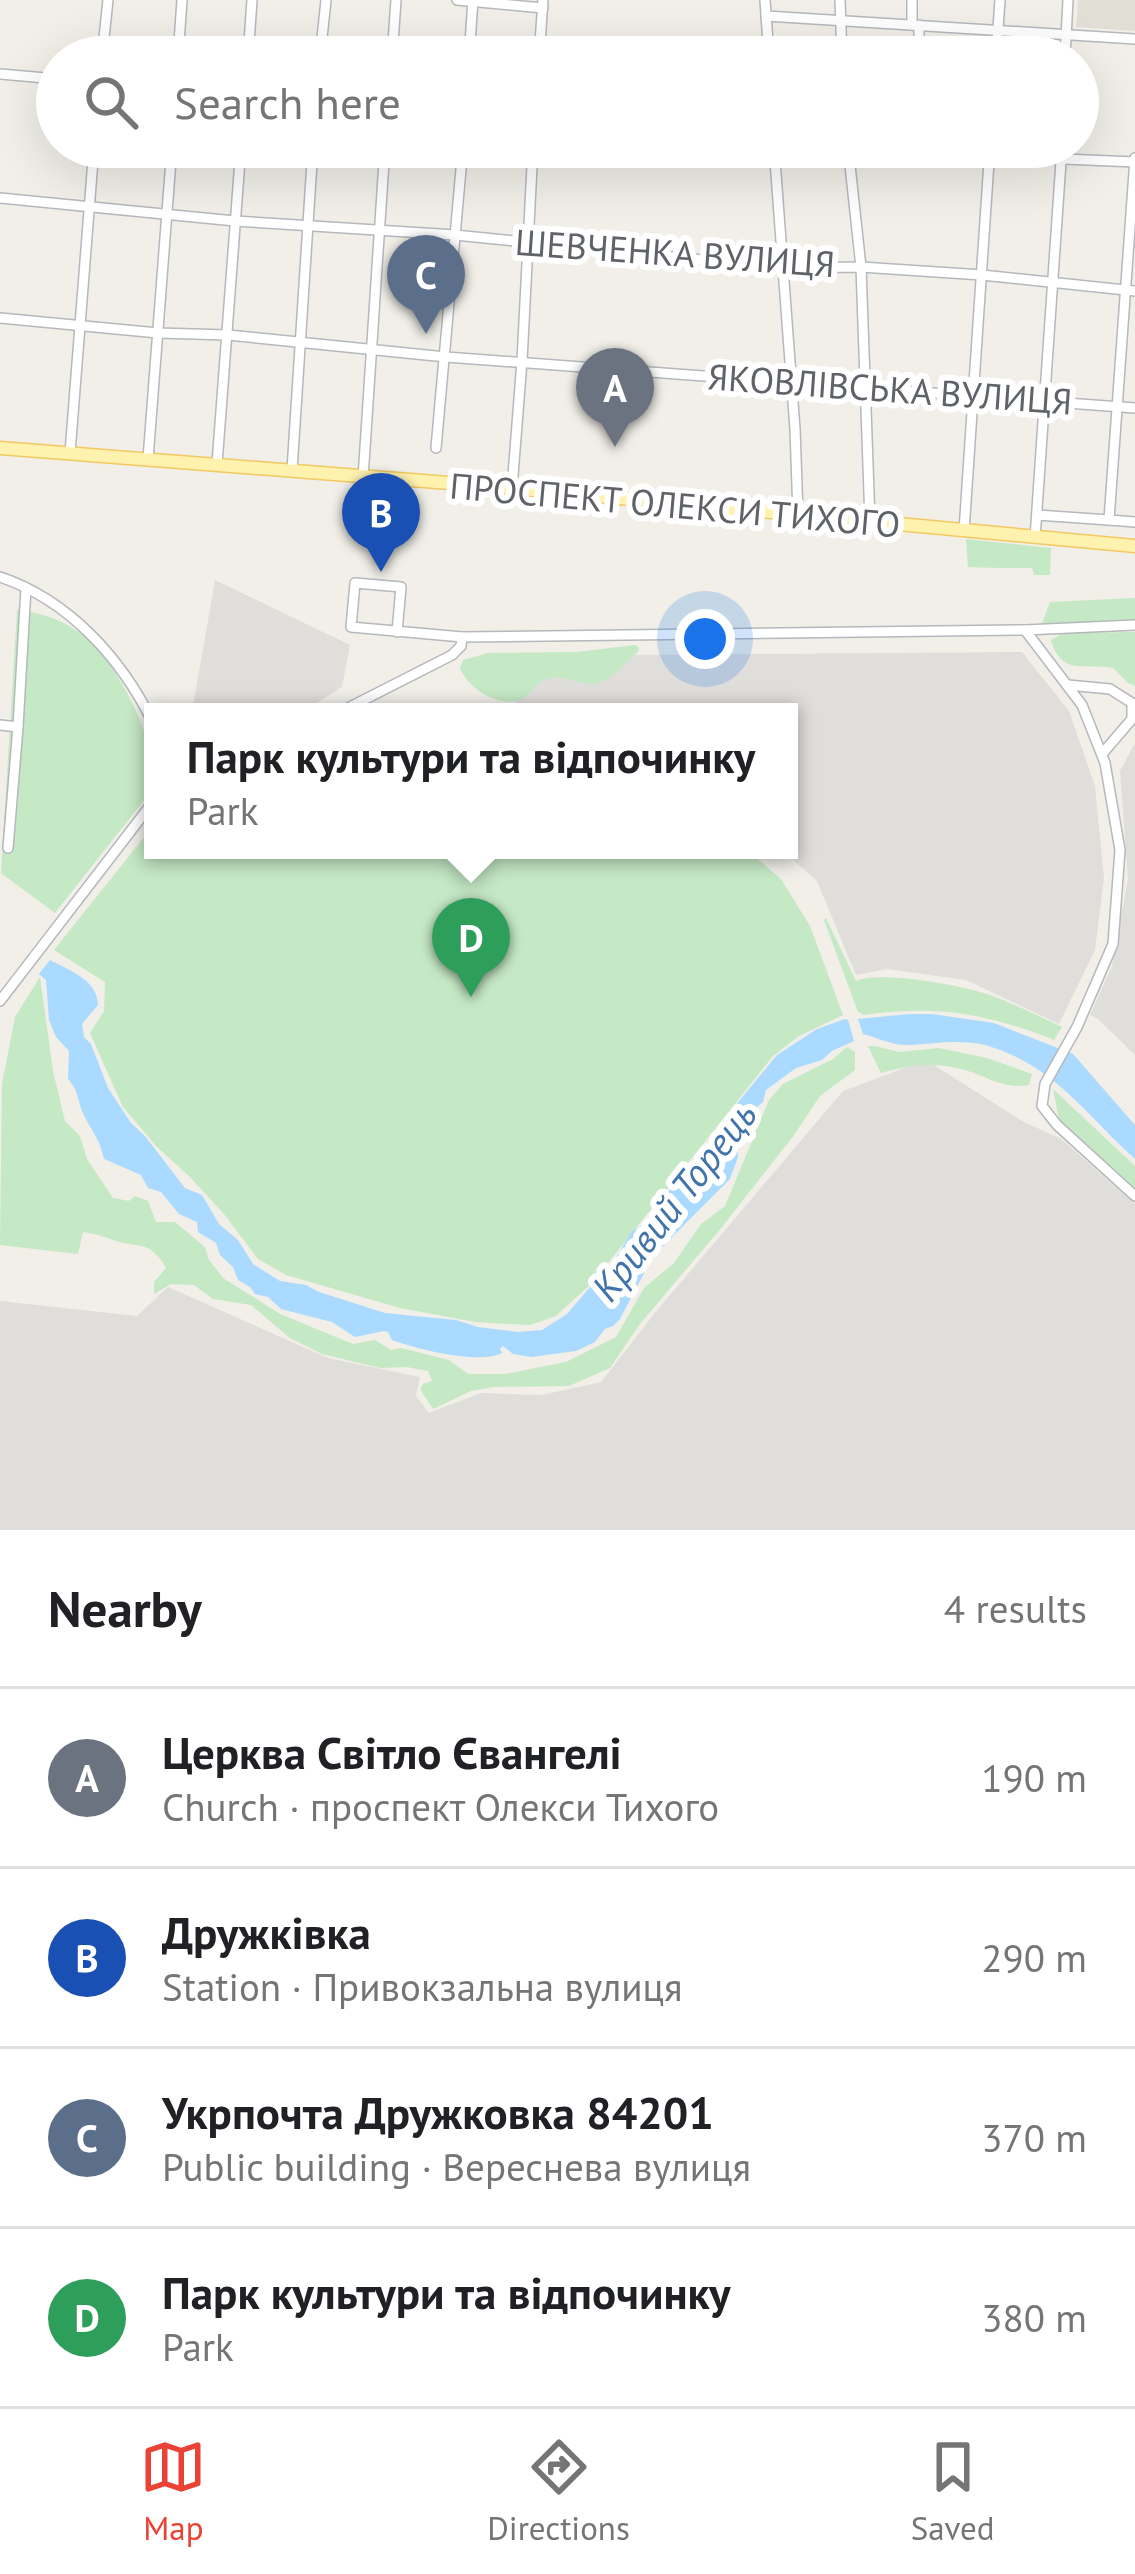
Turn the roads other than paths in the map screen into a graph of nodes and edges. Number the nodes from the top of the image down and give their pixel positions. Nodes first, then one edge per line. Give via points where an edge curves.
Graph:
1 (108, 0) edge
2 (182, 0) edge
3 (252, 0) edge
4 (326, 0) edge
5 (396, 0) edge
6 (458, 0) edge
7 (765, 0) edge
8 (840, 0) edge
9 (912, 0) edge
10 (1000, 0) edge
11 (1068, 0) edge
12 (473, 1) edge
13 (543, 4) edge
14 (766, 16) junction
15 (841, 22) junction
16 (916, 25) junction
17 (998, 29) junction
18 (1066, 34) junction
19 (104, 36) edge
20 (179, 36) edge
21 (249, 36) edge
22 (322, 36) edge
23 (393, 36) edge
24 (470, 36) edge
25 (541, 36) edge
26 (767, 36) edge
27 (841, 36) edge
28 (917, 36) edge
29 (998, 36) edge
30 (1094, 36) edge
31 (1099, 36) edge
32 (1135, 39) edge
33 (0, 74) edge
34 (36, 77) edge
35 (1099, 156) edge
36 (1135, 160) edge
37 (93, 168) edge
38 (170, 168) edge
39 (240, 168) edge
40 (312, 168) edge
41 (384, 168) edge
42 (461, 168) edge
43 (531, 168) edge
44 (775, 168) edge
45 (850, 168) edge
46 (989, 168) edge
47 (1061, 168) edge
48 (0, 198) edge
49 (90, 207) junction
50 (166, 214) junction
51 (236, 220) junction
52 (309, 224) junction
53 (380, 230) junction
54 (455, 235) junction
55 (526, 242) junction
56 (861, 267) junction
57 (782, 268) junction
58 (982, 275) junction
59 (1051, 284) junction
60 (1130, 290) edge
61 (0, 318) edge
62 (80, 326) junction
63 (158, 333) junction
64 (228, 334) junction
65 (299, 344) junction
66 (372, 350) junction
67 (446, 358) junction
68 (522, 362) junction
69 (791, 381) junction
70 (866, 386) junction
71 (973, 396) junction
72 (1045, 402) junction
73 (1117, 406) junction
74 (1135, 408) edge
75 (0, 448) edge
76 (436, 448) dead end
77 (70, 453) junction
78 (148, 458) junction
79 (217, 464) junction
80 (292, 470) junction
81 (363, 478) junction
82 (512, 488) junction
83 (798, 515) junction
84 (1037, 515) junction
85 (1109, 520) junction
86 (870, 522) junction
87 (1135, 522) edge
88 (964, 531) junction
89 (1035, 538) junction
90 (1135, 546) edge
91 (0, 577) edge
92 (26, 588) junction
93 (1135, 626) edge
94 (1025, 630) junction
95 (398, 632) junction
96 (462, 638) junction
97 (1068, 686) junction
98 (358, 703) edge
99 (144, 708) edge
100 (0, 725) edge
101 (17, 727) junction
102 (1102, 754) junction
103 (144, 814) edge
104 (8, 848) dead end
105 (0, 1001) edge
106 (1135, 1196) edge

1 - 19 street
2 - 20 street
3 - 21 street
4 - 22 street
5 - 23 street
6 - 12 street
7 - 14 street
8 - 15 street
9 - 16 street
10 - 17 street
11 - 18 street
12 - 13 street
12 - 24 street
13 - 25 street
14 - 15 street
14 - 26 street
15 - 16 street
15 - 27 street
16 - 17 street
16 - 28 street
17 - 18 street
17 - 29 street
18 - 30 street
31 - 32 street
33 - 34 street
35 - 36 street
36 - 60 street
37 - 49 street
38 - 50 street
39 - 51 street
40 - 52 street
41 - 53 street
42 - 54 street
43 - 55 street
44 - 57 street
45 - 56 street
46 - 58 street
47 - 59 street
48 - 49 street, ШЕВЧЕНКА ВУЛИЦЯ
49 - 50 street, ШЕВЧЕНКА ВУЛИЦЯ
49 - 62 street
50 - 51 street, ШЕВЧЕНКА ВУЛИЦЯ
50 - 63 street
51 - 52 street, ШЕВЧЕНКА ВУЛИЦЯ
51 - 64 street
52 - 53 street, ШЕВЧЕНКА ВУЛИЦЯ
52 - 65 street
53 - 54 street, ШЕВЧЕНКА ВУЛИЦЯ
53 - 66 street
54 - 55 street, ШЕВЧЕНКА ВУЛИЦЯ
54 - 67 street
55 - 57 street, ШЕВЧЕНКА ВУЛИЦЯ
55 - 68 street
56 - 57 street, ШЕВЧЕНКА ВУЛИЦЯ
56 - 58 street, ШЕВЧЕНКА ВУЛИЦЯ
56 - 70 street
57 - 69 street
58 - 59 street, ШЕВЧЕНКА ВУЛИЦЯ
58 - 71 street
59 - 60 street, ШЕВЧЕНКА ВУЛИЦЯ
59 - 72 street
60 - 73 street
61 - 62 street, ЯКОВЛІВСЬКА ВУЛИЦЯ
62 - 63 street, ЯКОВЛІВСЬКА ВУЛИЦЯ
62 - 77 street
63 - 64 street, ЯКОВЛІВСЬКА ВУЛИЦЯ
63 - 78 street
64 - 65 street, ЯКОВЛІВСЬКА ВУЛИЦЯ
64 - 79 street
65 - 66 street, ЯКОВЛІВСЬКА ВУЛИЦЯ
65 - 80 street
66 - 67 street, ЯКОВЛІВСЬКА ВУЛИЦЯ
66 - 81 street
67 - 68 street, ЯКОВЛІВСЬКА ВУЛИЦЯ
67 - 76 street
68 - 69 street, ЯКОВЛІВСЬКА ВУЛИЦЯ
68 - 82 street
69 - 70 street, ЯКОВЛІВСЬКА ВУЛИЦЯ
69 - 83 street
70 - 71 street, ЯКОВЛІВСЬКА ВУЛИЦЯ
70 - 86 street
71 - 72 street, ЯКОВЛІВСЬКА ВУЛИЦЯ
71 - 88 street
72 - 73 street, ЯКОВЛІВСЬКА ВУЛИЦЯ
72 - 84 street
73 - 74 street, ЯКОВЛІВСЬКА ВУЛИЦЯ
73 - 85 street
75 - 77 main road, ПРОСПЕКТ ОЛЕКСИ ТИХОГО
77 - 78 main road, ПРОСПЕКТ ОЛЕКСИ ТИХОГО
78 - 79 main road, ПРОСПЕКТ ОЛЕКСИ ТИХОГО
79 - 80 main road, ПРОСПЕКТ ОЛЕКСИ ТИХОГО
80 - 81 main road, ПРОСПЕКТ ОЛЕКСИ ТИХОГО
81 - 82 main road, ПРОСПЕКТ ОЛЕКСИ ТИХОГО
82 - 83 main road, ПРОСПЕКТ ОЛЕКСИ ТИХОГО
83 - 86 main road, ПРОСПЕКТ ОЛЕКСИ ТИХОГО
84 - 85 street
84 - 89 street
85 - 87 street
86 - 88 main road, ПРОСПЕКТ ОЛЕКСИ ТИХОГО
88 - 89 main road, ПРОСПЕКТ ОЛЕКСИ ТИХОГО
89 - 90 main road, ПРОСПЕКТ ОЛЕКСИ ТИХОГО
91 - 92 street
92 - 99 street via 100,642
92 - 101 street
93 - 94 street
94 - 96 street
94 - 97 street
95 - 95 street via 401,587 355,583 350,627
95 - 96 street
96 - 98 street via 452,655
97 - 102 street
97 - 102 street via 1109,689 1132,703 1132,719
100 - 101 street
101 - 104 street
102 - 106 street via 1120,850 1113,944 1045,1084 1042,1106
103 - 105 street

